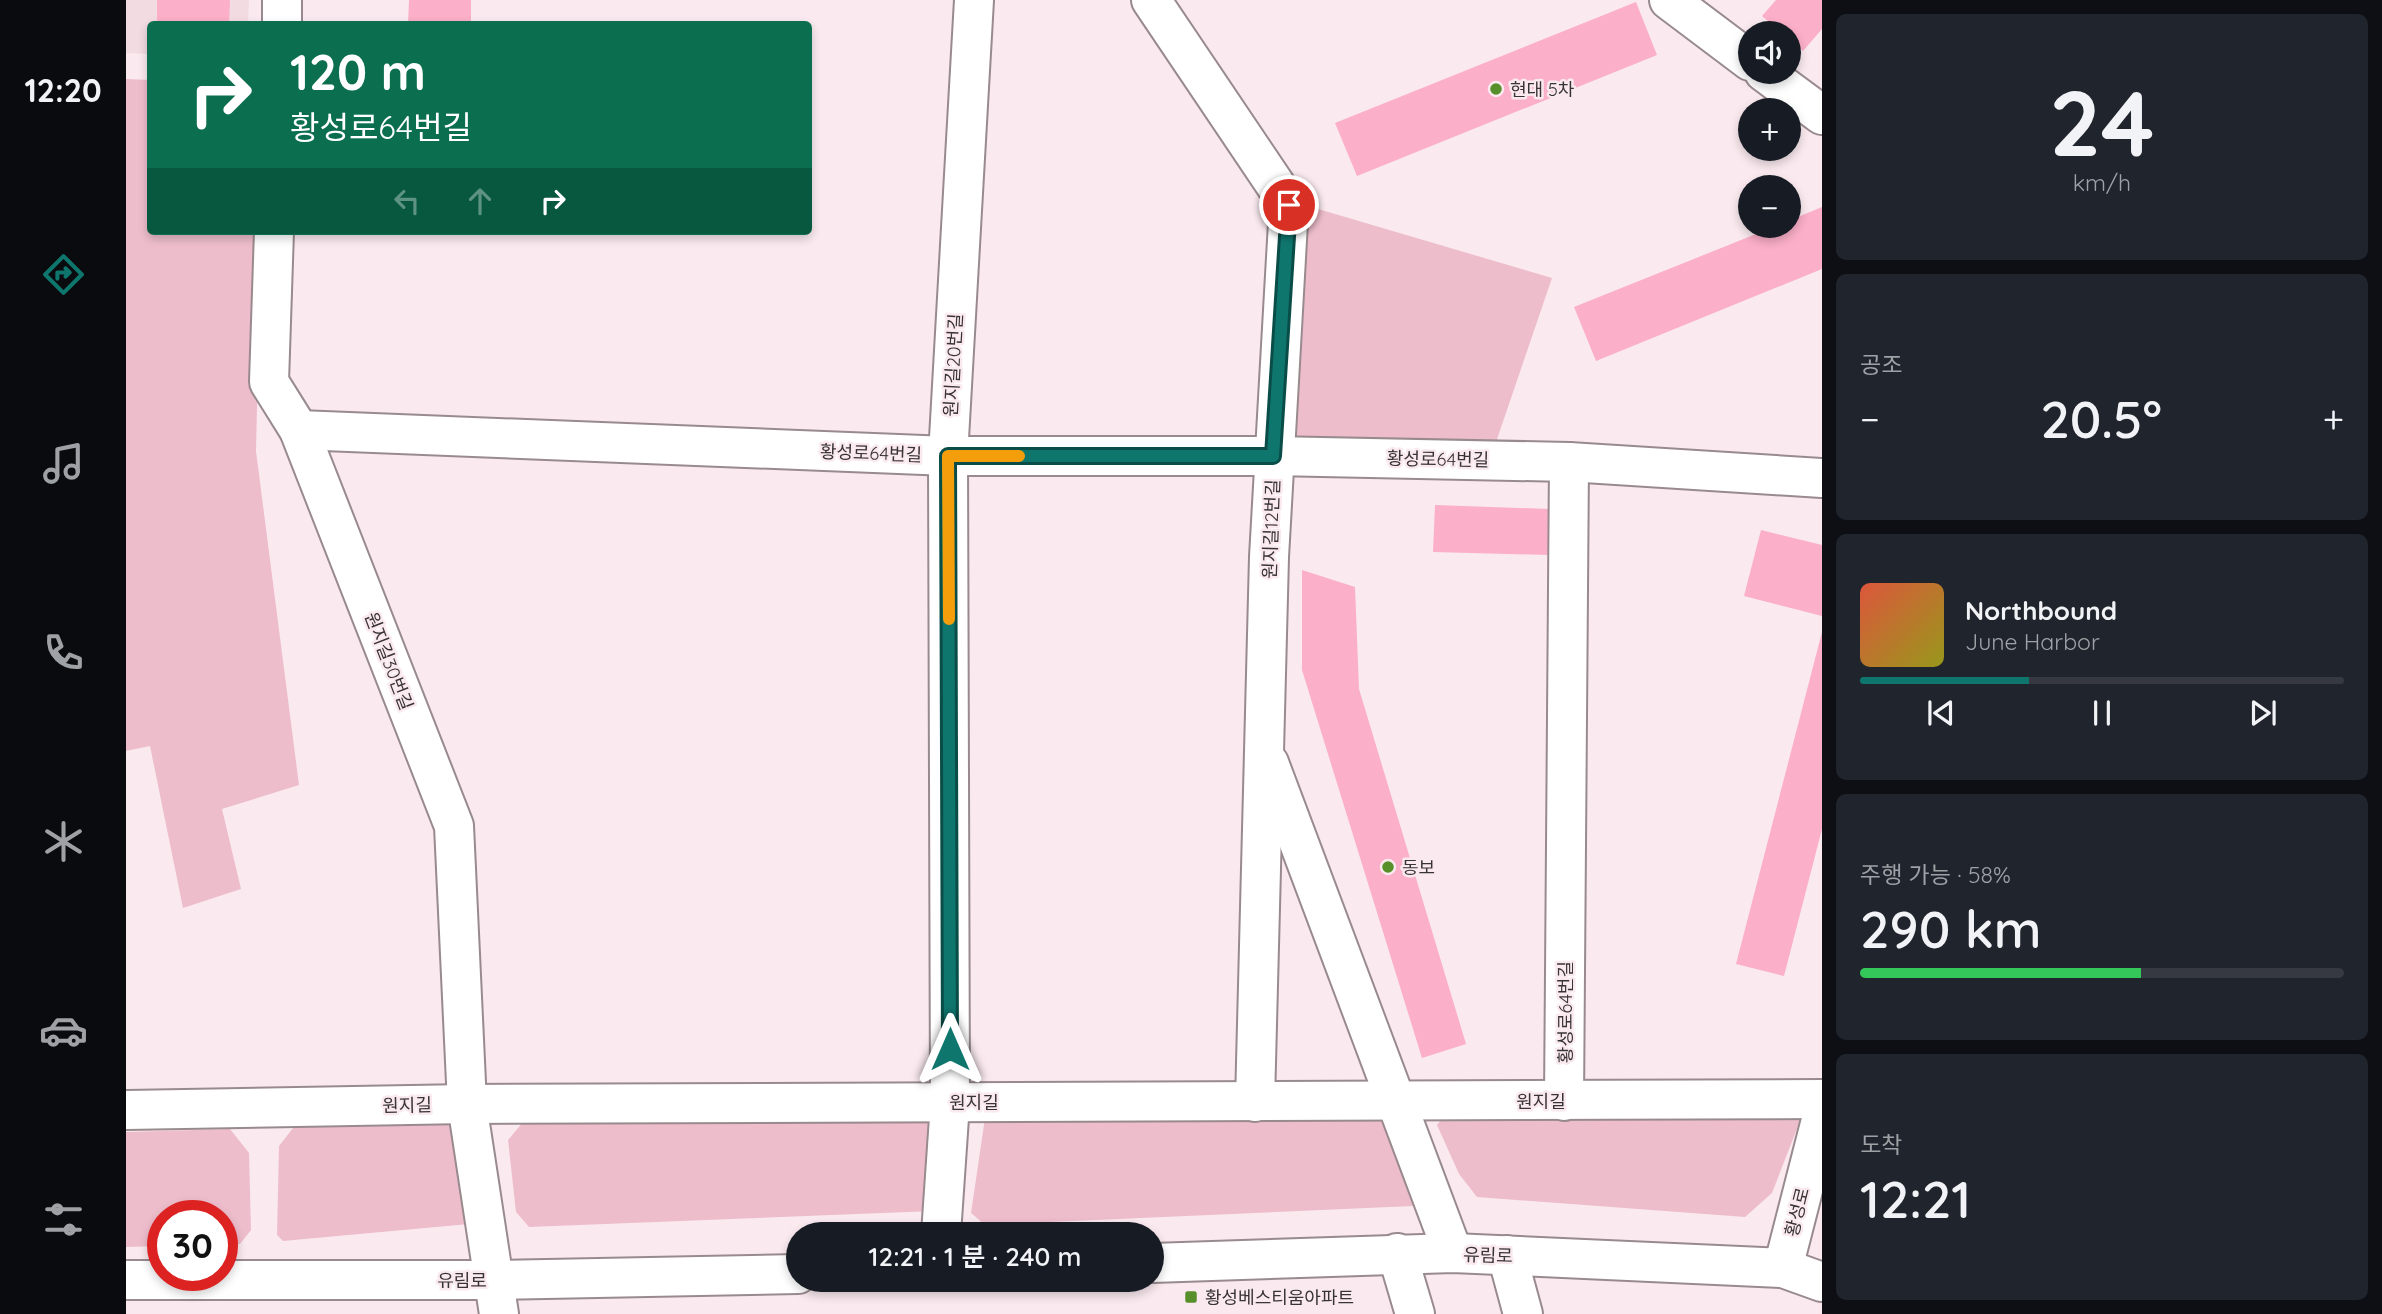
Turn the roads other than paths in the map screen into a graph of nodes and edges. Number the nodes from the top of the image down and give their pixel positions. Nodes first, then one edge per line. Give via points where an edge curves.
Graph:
1 (282, 0) edge
2 (974, 0) edge
3 (1151, 0) edge
4 (1669, 0) edge
5 (282, 21) edge
6 (1738, 52) edge
7 (1780, 84) edge
8 (1822, 115) edge
9 (274, 235) edge
10 (299, 430) junction
11 (948, 456) junction
12 (1273, 456) junction
13 (1569, 462) junction
14 (1822, 478) edge
15 (1262, 745) junction
16 (1822, 1100) edge
17 (1395, 1101) junction
18 (1564, 1101) junction
19 (950, 1102) junction
20 (1255, 1102) junction
21 (467, 1104) junction
22 (126, 1110) edge
23 (1822, 1116) edge
24 (942, 1222) edge
25 (1397, 1254) junction
26 (1452, 1254) junction
27 (1507, 1255) junction
28 (1164, 1263) edge
29 (1783, 1268) junction
30 (786, 1275) edge
31 (126, 1280) edge
32 (1822, 1282) edge
33 (496, 1297) edge
34 (1415, 1314) edge
35 (1523, 1314) edge

1 - 5 street
2 - 11 street, 원지길20번길
3 - 12 street, 원지길12번길 via 1289,205
4 - 6 street
7 - 8 street
9 - 10 street, 원지길30번길 via 269,382
10 - 11 street, 황성로64번길
10 - 21 street, 원지길30번길 via 454,826
11 - 12 street, 황성로64번길
11 - 19 street, 원지길20번길
12 - 13 street, 황성로64번길
12 - 15 street, 원지길12번길
13 - 14 street, 황성로64번길
13 - 18 street, 황성로64번길
15 - 17 street
15 - 20 street, 원지길12번길
16 - 18 street, 원지길
17 - 18 street, 원지길
17 - 20 street, 원지길
17 - 26 street
19 - 20 street, 원지길
19 - 21 street, 원지길
19 - 24 street, 원지길20번길
21 - 22 street, 원지길
21 - 33 street, 원지길30번길
23 - 29 street, 황성로
25 - 26 street, 유림로
25 - 28 street, 유림로
25 - 34 street
26 - 27 street, 유림로
27 - 29 street, 유림로
27 - 35 street
29 - 32 street, 유림로
30 - 33 street, 유림로
31 - 33 street, 유림로

